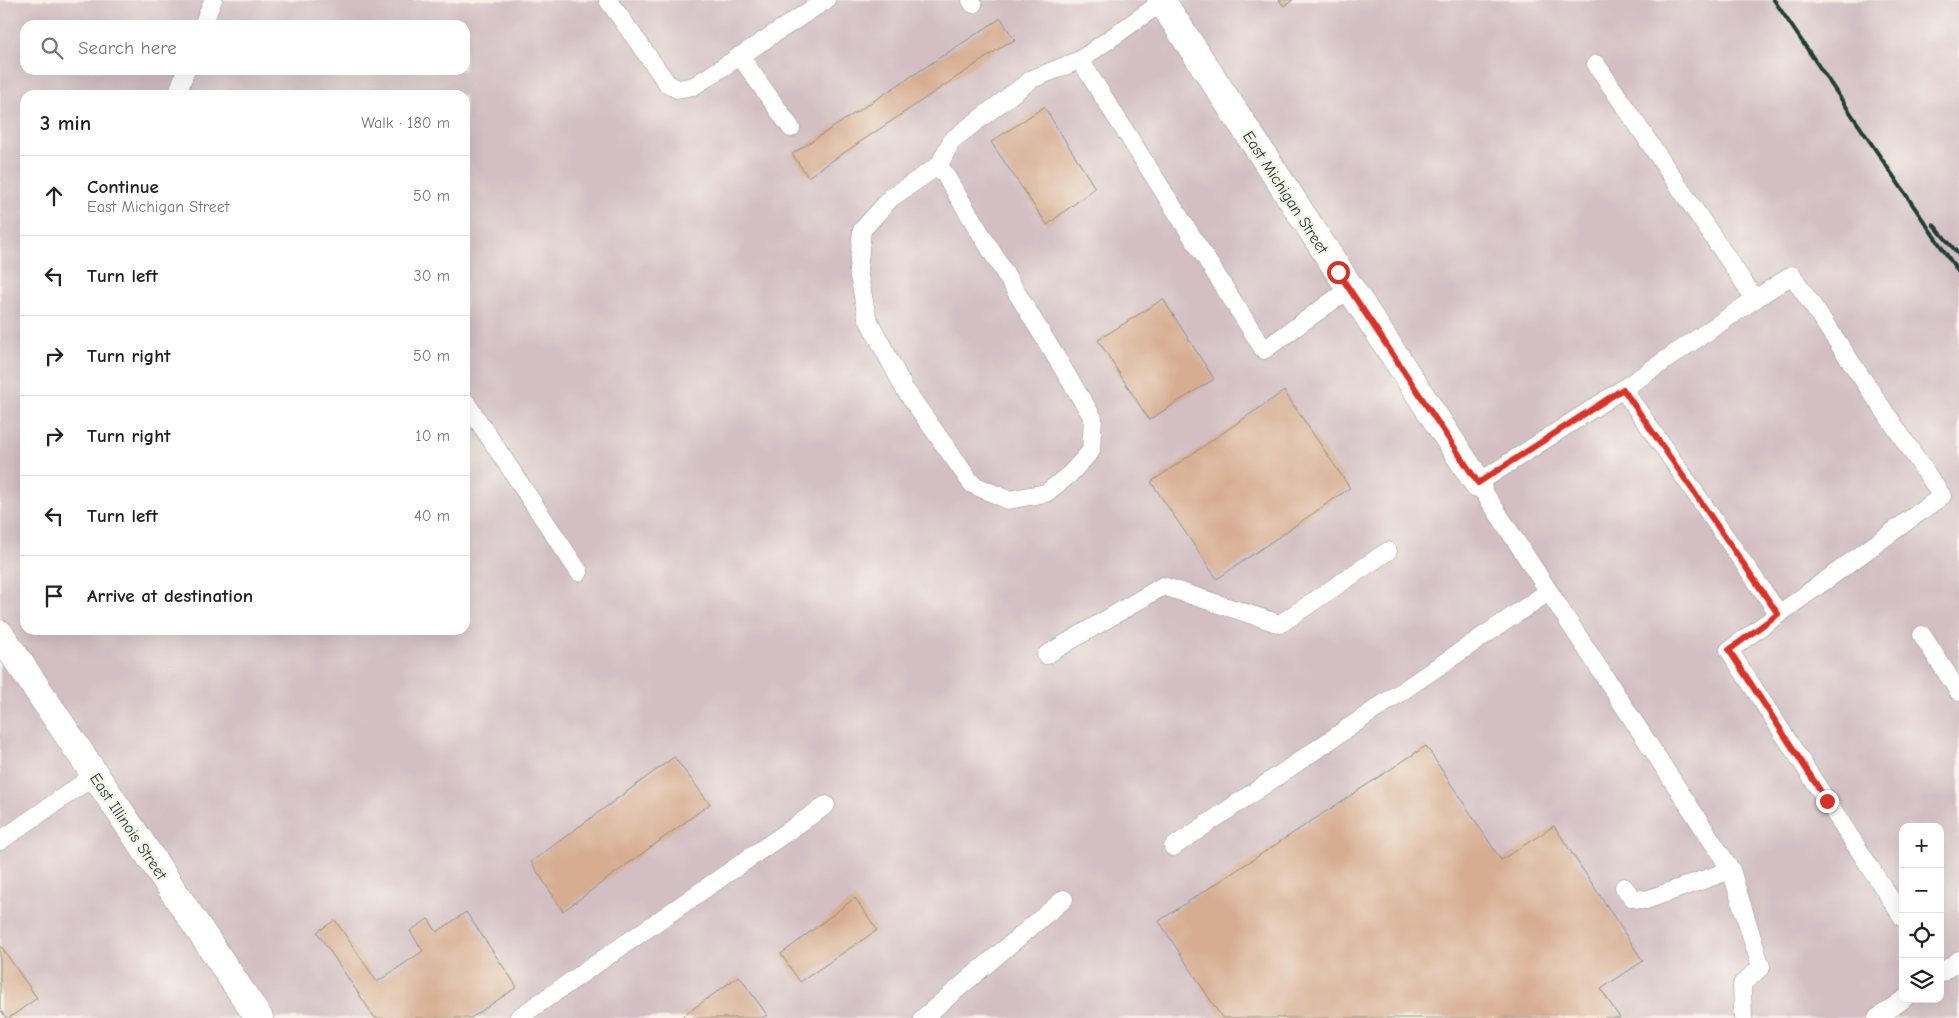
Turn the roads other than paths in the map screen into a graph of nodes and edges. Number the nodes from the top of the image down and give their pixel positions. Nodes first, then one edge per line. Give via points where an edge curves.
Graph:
1 (213, 0) edge
2 (608, 0) edge
3 (826, 0) edge
4 (1162, 1) edge
5 (205, 20) edge
6 (740, 56) junction
7 (1080, 60) junction
8 (1596, 64) dead end
9 (184, 75) edge
10 (179, 90) edge
11 (791, 128) dead end
12 (939, 165) junction
13 (1349, 288) junction
14 (1755, 299) junction
15 (1623, 389) junction
16 (470, 408) edge
17 (1478, 483) junction
18 (1388, 551) dead end
19 (579, 572) dead end
20 (1548, 592) junction
21 (1778, 614) junction
22 (0, 634) edge
23 (1922, 635) dead end
24 (1046, 655) dead end
25 (1959, 692) edge
26 (94, 775) junction
27 (826, 805) dead end
28 (0, 841) edge
29 (1173, 847) dead end
30 (1731, 870) junction
31 (1624, 887) dead end
32 (1064, 899) dead end
33 (1900, 913) edge
34 (1959, 960) edge
35 (1944, 971) edge
36 (1899, 1003) edge
37 (259, 1018) edge
38 (518, 1018) edge
39 (923, 1018) edge
40 (1743, 1018) edge
41 (1877, 1018) edge

1 - 5 lane
2 - 6 lane via 667,83 677,88 694,86
3 - 6 lane
4 - 7 lane
4 - 13 street, East Michigan Street
6 - 11 lane
7 - 12 lane via 1032,78 952,140
7 - 13 lane via 1264,350
8 - 14 lane
9 - 10 lane
12 - 12 lane via 1093,418 1091,451 1069,475 1046,493 1008,500 972,484 904,388 867,317 858,271 862,230 891,198
13 - 17 street, East Michigan Street
14 - 15 lane
14 - 21 lane via 1792,275 1942,496
15 - 17 lane
15 - 21 lane
16 - 19 lane
17 - 20 lane
18 - 24 lane via 1280,624 1163,586
20 - 29 lane
20 - 30 lane
21 - 33 lane via 1729,650
22 - 26 street, East Illinois Street
23 - 25 lane
26 - 28 lane
26 - 37 street, East Illinois Street
27 - 38 lane
30 - 31 lane via 1646,900 1633,898
30 - 40 lane via 1761,967 1742,984
32 - 39 lane
34 - 35 lane
36 - 41 lane

